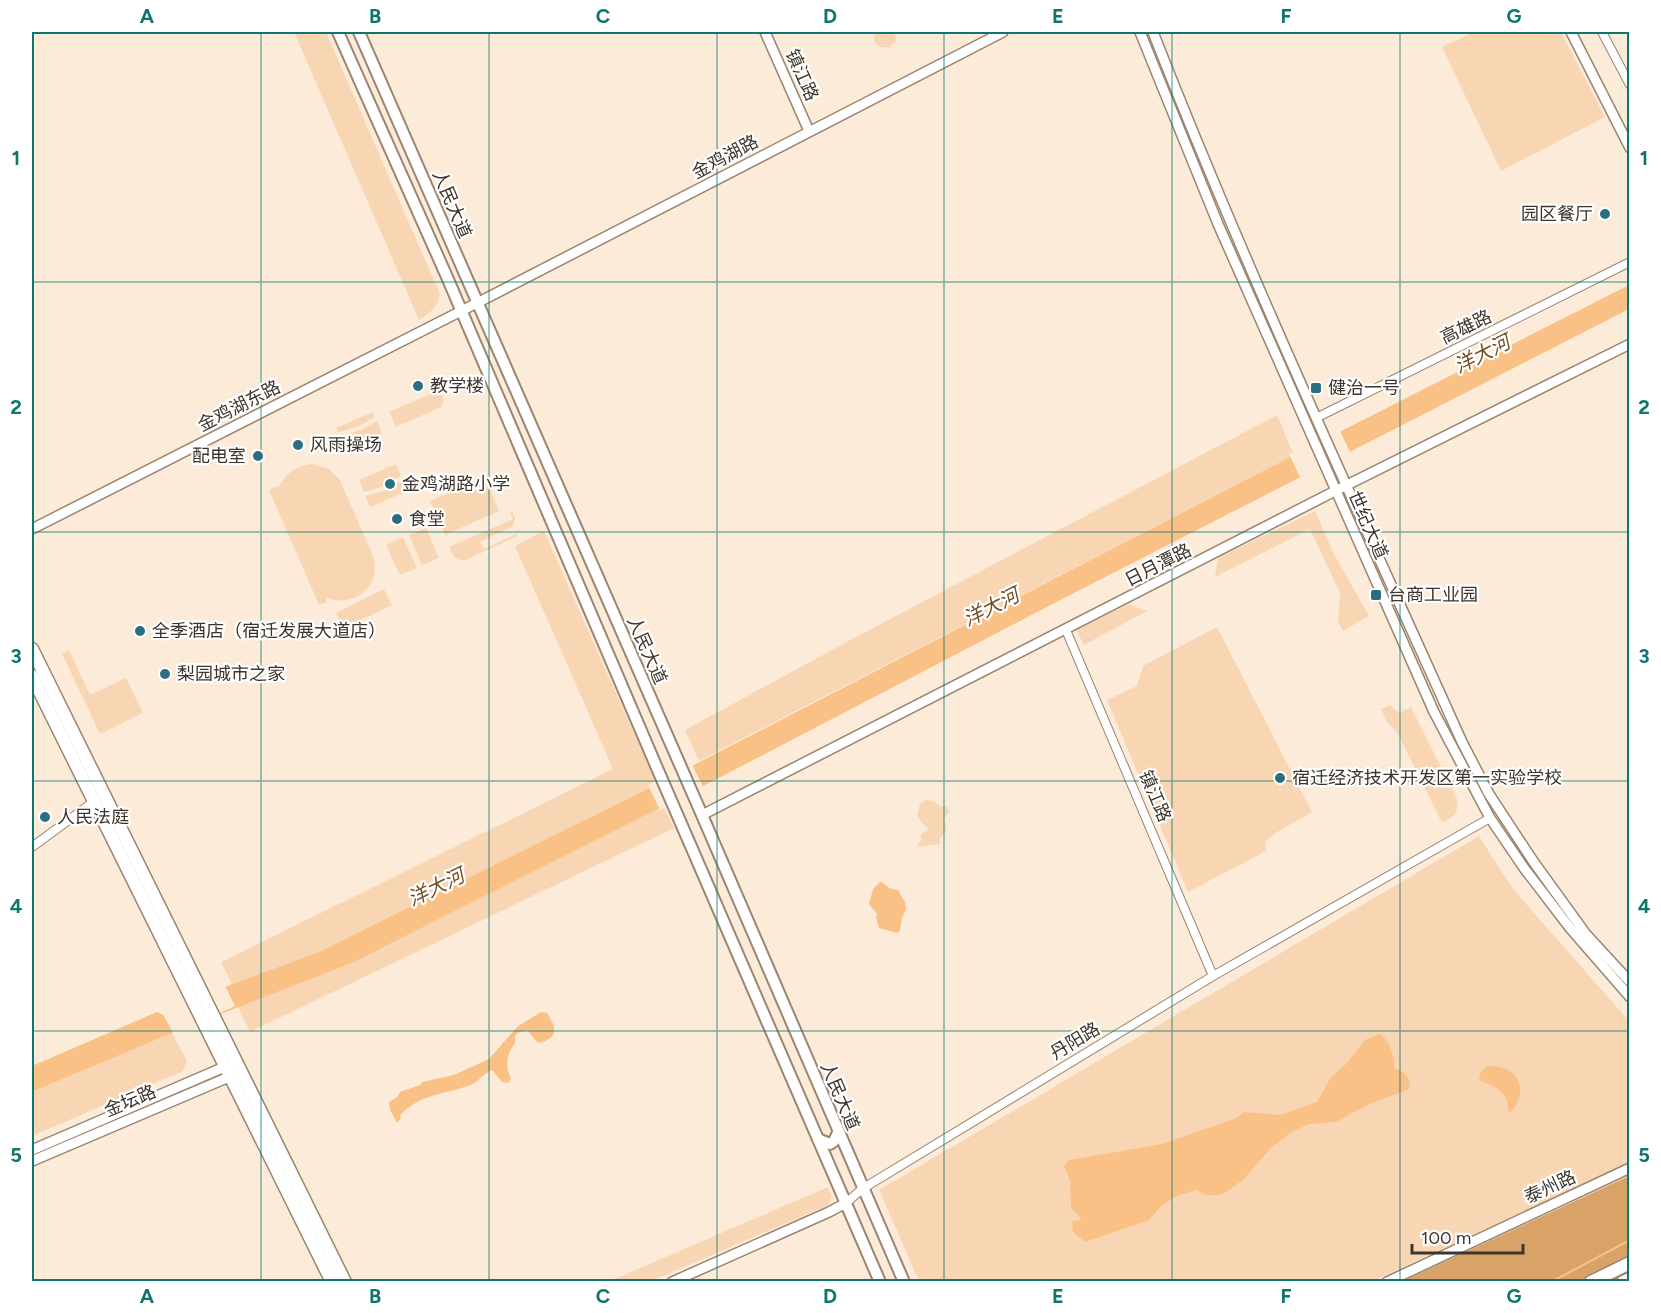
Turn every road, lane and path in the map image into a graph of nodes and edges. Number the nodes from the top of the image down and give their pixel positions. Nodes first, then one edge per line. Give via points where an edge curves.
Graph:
1 (338, 32) edge
2 (359, 32) edge
3 (765, 32) edge
4 (1003, 32) edge
5 (1140, 32) edge
6 (1153, 32) edge
7 (1570, 32) edge
8 (1602, 32) edge
9 (1629, 82) edge
10 (809, 131) junction
11 (1629, 148) edge
12 (452, 247) junction
13 (437, 254) junction
14 (1629, 262) edge
15 (477, 303) junction
16 (461, 311) junction
17 (1629, 344) edge
18 (498, 353) junction
19 (483, 361) junction
20 (1316, 418) junction
21 (1347, 486) junction
22 (1335, 491) junction
23 (32, 529) edge
24 (1066, 630) junction
25 (32, 649) edge
26 (32, 676) edge
27 (99, 798) junction
28 (702, 816) junction
29 (1490, 818) junction
30 (32, 847) edge
31 (1213, 976) junction
32 (1629, 982) edge
33 (1629, 997) edge
34 (233, 1069) junction
35 (838, 1133) junction
36 (818, 1139) junction
37 (32, 1150) edge
38 (32, 1161) edge
39 (1629, 1168) edge
40 (862, 1189) junction
41 (846, 1203) junction
42 (1629, 1263) edge
43 (1629, 1279) edge
44 (332, 1281) edge
45 (345, 1281) edge
46 (672, 1281) edge
47 (880, 1281) edge
48 (904, 1281) edge
49 (1387, 1281) edge
50 (1591, 1281) edge
51 (1623, 1281) edge

1 - 13 main road, 人民大道
2 - 12 main road, 人民大道
3 - 10 street, 镇江路
4 - 10 street, 金鸡湖路
5 - 22 street, 世纪大道 via 1218,224
6 - 20 street, 世纪大道
7 - 11 street
8 - 9 street
10 - 15 street, 金鸡湖路
12 - 13 main road via 444,256
12 - 15 main road, 人民大道
13 - 16 main road, 人民大道
14 - 20 street, 高雄路
15 - 16 street, 金鸡湖路
15 - 18 main road, 人民大道
16 - 19 main road, 人民大道
16 - 23 street, 金鸡湖东路
17 - 21 street, 日月潭路
18 - 19 main road via 487,351
18 - 28 main road, 人民大道
19 - 36 main road, 人民大道
20 - 21 street, 世纪大道
21 - 22 street, 日月潭路
21 - 32 street, 世纪大道 via 1489,794 1586,933
22 - 24 street, 日月潭路
22 - 29 street, 世纪大道 via 1434,711
24 - 28 street, 日月潭路
24 - 31 street, 镇江路
25 - 27 main road
26 - 27 main road
27 - 30 street
27 - 34 main road via 149,910
28 - 35 main road, 人民大道
29 - 31 street, 丹阳路
29 - 33 street, 世纪大道 via 1570,928
31 - 40 street, 丹阳路
34 - 37 street, 金坛路
34 - 38 street, 金坛路
34 - 44 main road
34 - 45 main road
35 - 36 main road via 830,1144
35 - 40 main road, 人民大道
36 - 41 main road, 人民大道
39 - 49 street, 泰州路
40 - 41 street, 丹阳路
40 - 48 main road, 人民大道
41 - 46 street, 丹阳路
41 - 47 main road, 人民大道
42 - 50 main road
43 - 51 main road

